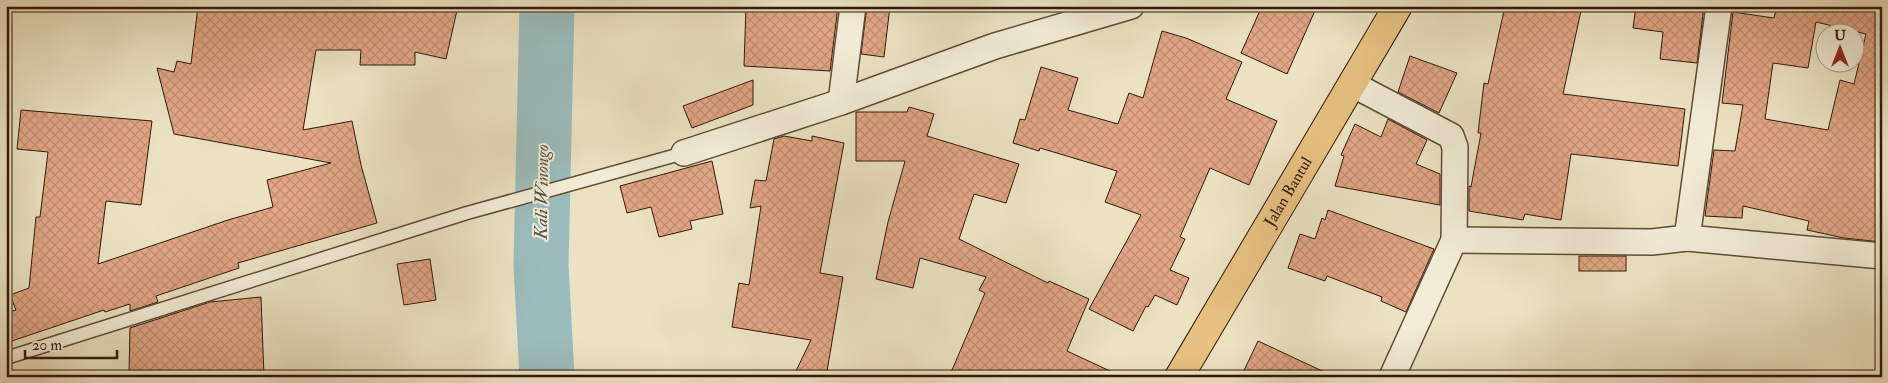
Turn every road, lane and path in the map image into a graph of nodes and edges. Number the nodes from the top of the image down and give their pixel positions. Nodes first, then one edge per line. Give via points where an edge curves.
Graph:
1 (854, 6) edge
2 (1131, 6) edge
3 (1398, 6) edge
4 (1719, 6) edge
5 (1352, 84) junction
6 (840, 102) junction
7 (684, 153) joint
8 (1688, 238) junction
9 (1454, 240) junction
10 (1882, 256) edge
11 (6, 358) edge
12 (1180, 377) edge
13 (1392, 377) edge

1 - 6 street
2 - 6 street via 995,46
3 - 5 main road, Jalan Bantul
4 - 8 street
5 - 9 street via 1451,136 1455,147
5 - 12 main road, Jalan Bantul
6 - 7 street
7 - 11 lane via 467,213
8 - 9 street via 1652,242
8 - 10 street
9 - 13 street

